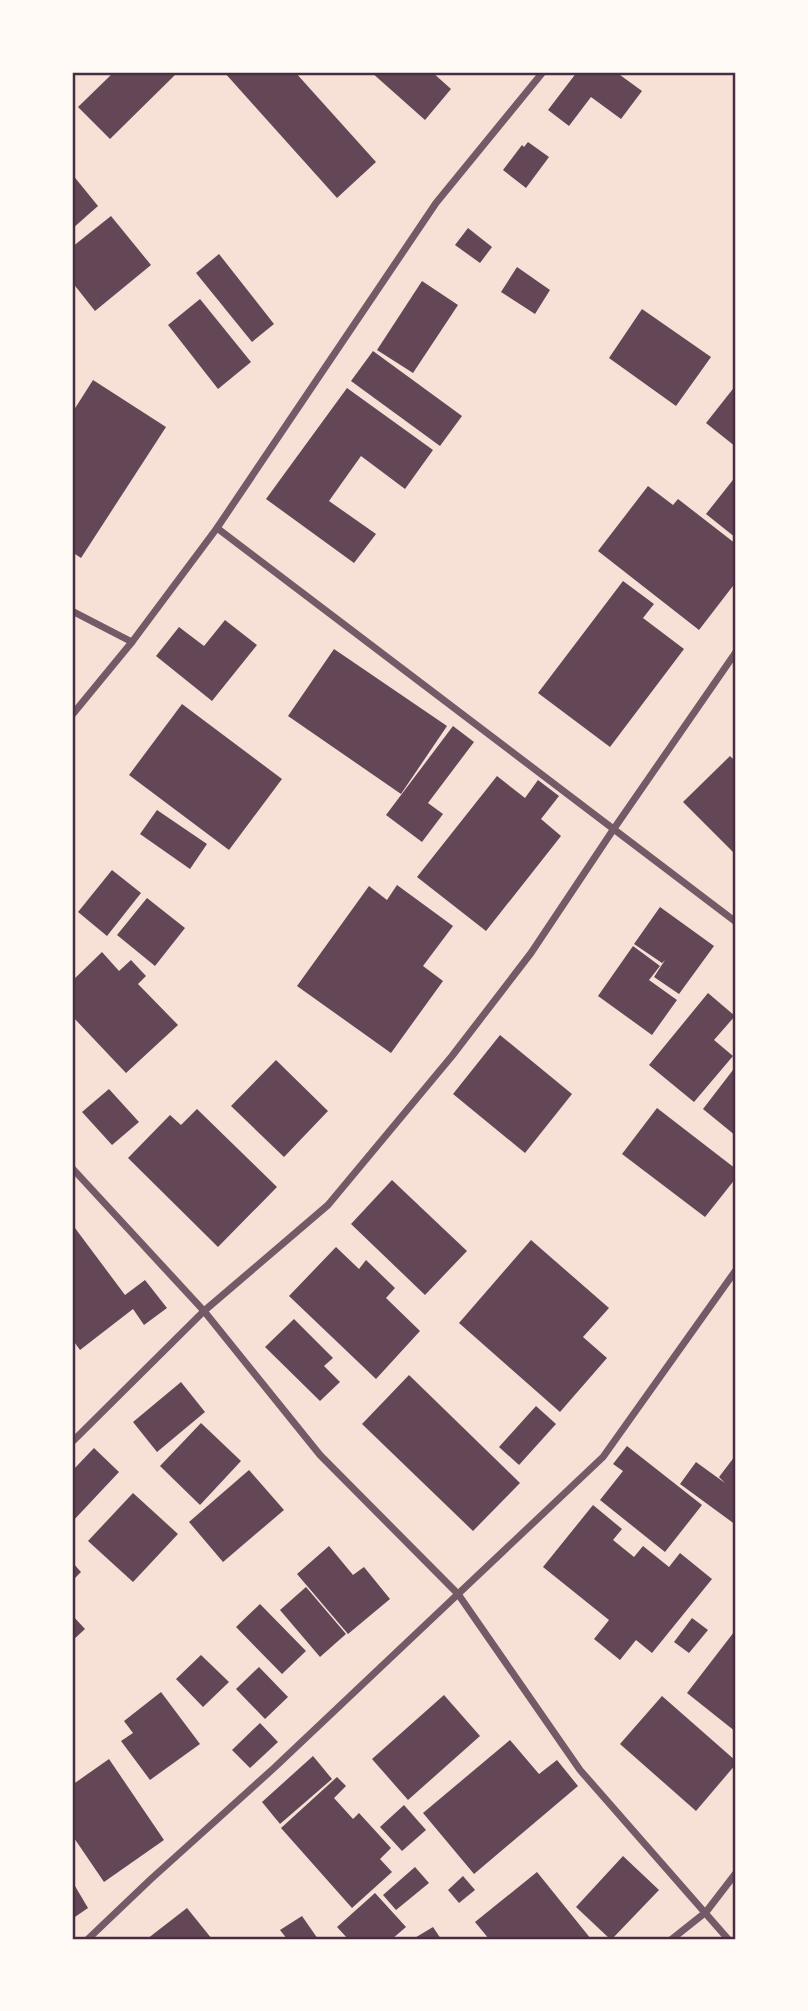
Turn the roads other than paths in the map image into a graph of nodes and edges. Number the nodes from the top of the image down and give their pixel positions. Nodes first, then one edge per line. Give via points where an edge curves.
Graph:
1 (543, 72) edge
2 (217, 528) junction
3 (72, 611) edge
4 (132, 642) junction
5 (736, 653) edge
6 (72, 715) edge
7 (613, 830) junction
8 (736, 922) edge
9 (72, 1168) edge
10 (736, 1270) edge
11 (204, 1311) junction
12 (72, 1442) edge
13 (458, 1594) junction
14 (736, 1873) edge
15 (706, 1912) junction
16 (88, 1939) edge
17 (672, 1939) edge
18 (728, 1939) edge

1 - 2 street via 436,203
2 - 4 street
2 - 7 street
3 - 4 street
4 - 6 street
5 - 7 street
7 - 8 street
7 - 11 street via 531,953 328,1205
9 - 11 street
10 - 13 street via 603,1457
11 - 12 street
11 - 13 street via 320,1455
13 - 15 street via 580,1770
13 - 16 street
14 - 15 street
15 - 17 street
15 - 18 street

